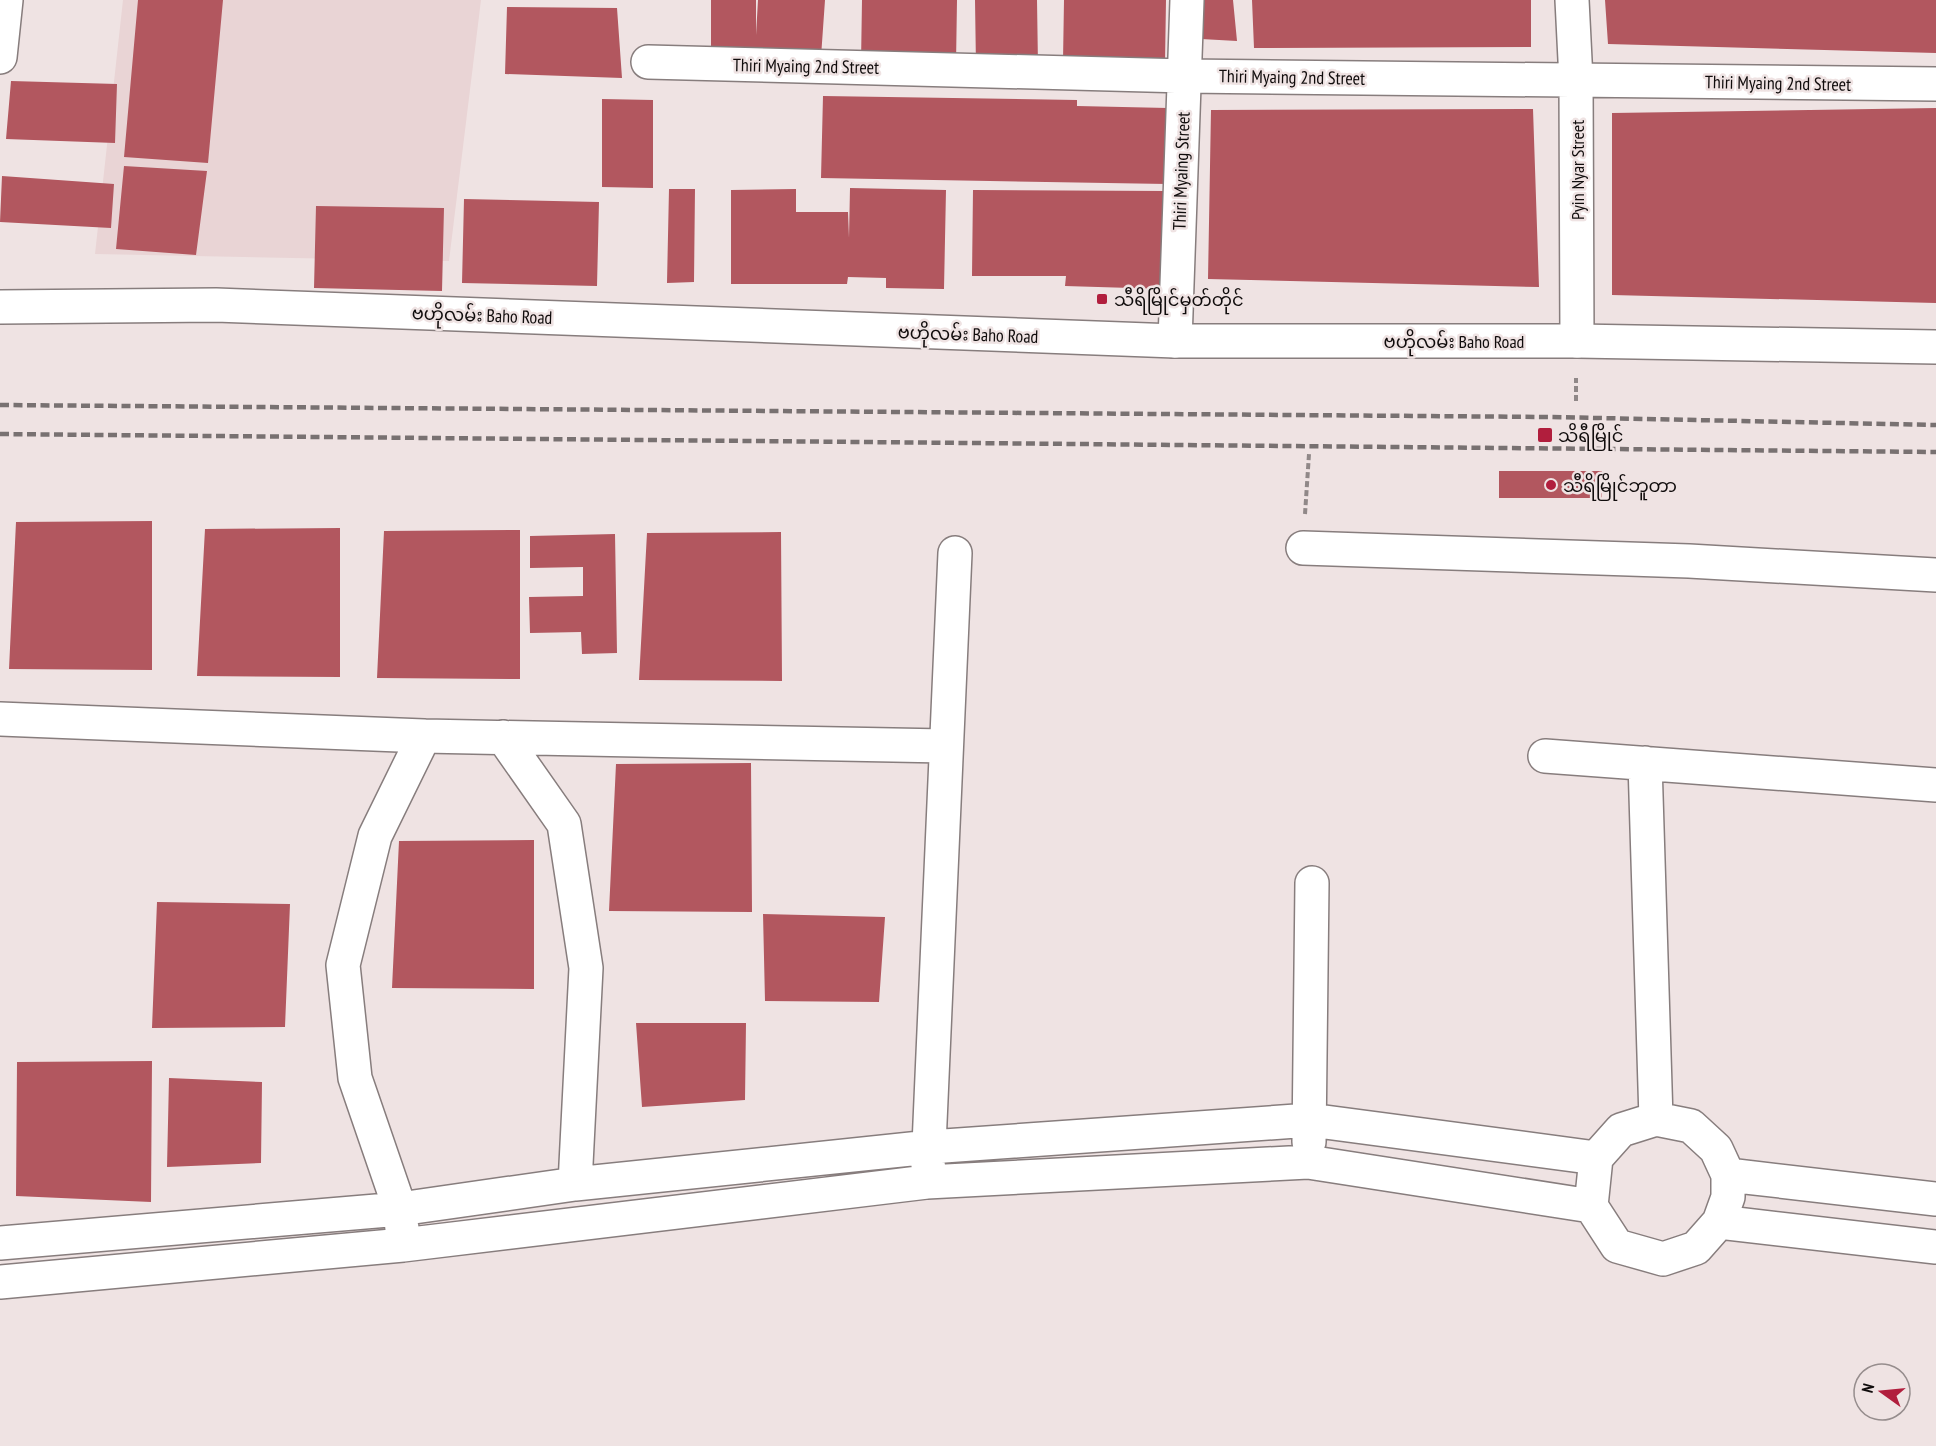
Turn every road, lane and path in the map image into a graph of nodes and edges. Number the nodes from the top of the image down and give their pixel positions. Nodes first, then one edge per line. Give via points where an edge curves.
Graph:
1 (6, 0) edge
2 (1187, 0) edge
3 (1572, 0) edge
4 (0, 57) edge
5 (648, 62) dead end
6 (1185, 76) junction
7 (1576, 80) junction
8 (1936, 84) edge
9 (0, 307) edge
10 (1577, 341) junction
11 (1175, 342) junction
12 (1936, 347) edge
13 (1309, 454) dead end
14 (1303, 548) joint
15 (955, 553) dead end
16 (1936, 575) edge
17 (0, 719) edge
18 (424, 736) junction
19 (503, 737) junction
20 (945, 746) junction
21 (1545, 756) dead end
22 (1645, 763) junction
23 (1936, 786) edge
24 (1312, 883) dead end
25 (1656, 1119) junction
26 (1310, 1120) junction
27 (930, 1147) junction
28 (1596, 1158) junction
29 (1308, 1162) junction
30 (1728, 1175) junction
31 (927, 1182) junction
32 (575, 1184) junction
33 (527, 1191) junction
34 (1936, 1198) edge
35 (1591, 1206) junction
36 (400, 1209) junction
37 (1719, 1222) junction
38 (531, 1230) junction
39 (0, 1243) edge
40 (403, 1245) junction
41 (1936, 1247) edge
42 (0, 1282) edge

1 - 4 street
2 - 6 street, Thiri Myaing Street
3 - 7 street, Pyin Nyar Street
5 - 6 street, Thiri Myaing 2nd Street
6 - 7 street, Thiri Myaing 2nd Street
6 - 11 street, Thiri Myaing Street
7 - 8 street, Thiri Myaing 2nd Street
7 - 10 street, Pyin Nyar Street
9 - 11 street, ဗဟိုလမ်း Baho Road via 216,305
10 - 11 street, ဗဟိုလမ်း Baho Road
10 - 12 street, ဗဟိုလမ်း Baho Road
13 - 14 path
14 - 16 street via 1689,561
15 - 20 street
17 - 18 street
18 - 19 street
18 - 36 street via 375,836 343,964 355,1077
19 - 20 street
19 - 32 street via 564,824 586,968
20 - 27 street
21 - 22 street
22 - 23 street
22 - 25 street
24 - 26 street
25 - 28 street via 1621,1130
25 - 30 street via 1691,1126 1716,1149
26 - 27 street
26 - 28 street
26 - 29 street
27 - 31 street
27 - 32 street
28 - 35 street
29 - 31 street
29 - 35 street
30 - 34 street
30 - 37 street via 1728,1197
31 - 38 street
32 - 33 street
33 - 36 street
33 - 38 street
35 - 37 street via 1617,1246 1663,1260 1696,1248
36 - 39 street
36 - 40 street
37 - 41 street
38 - 40 street
40 - 42 street

